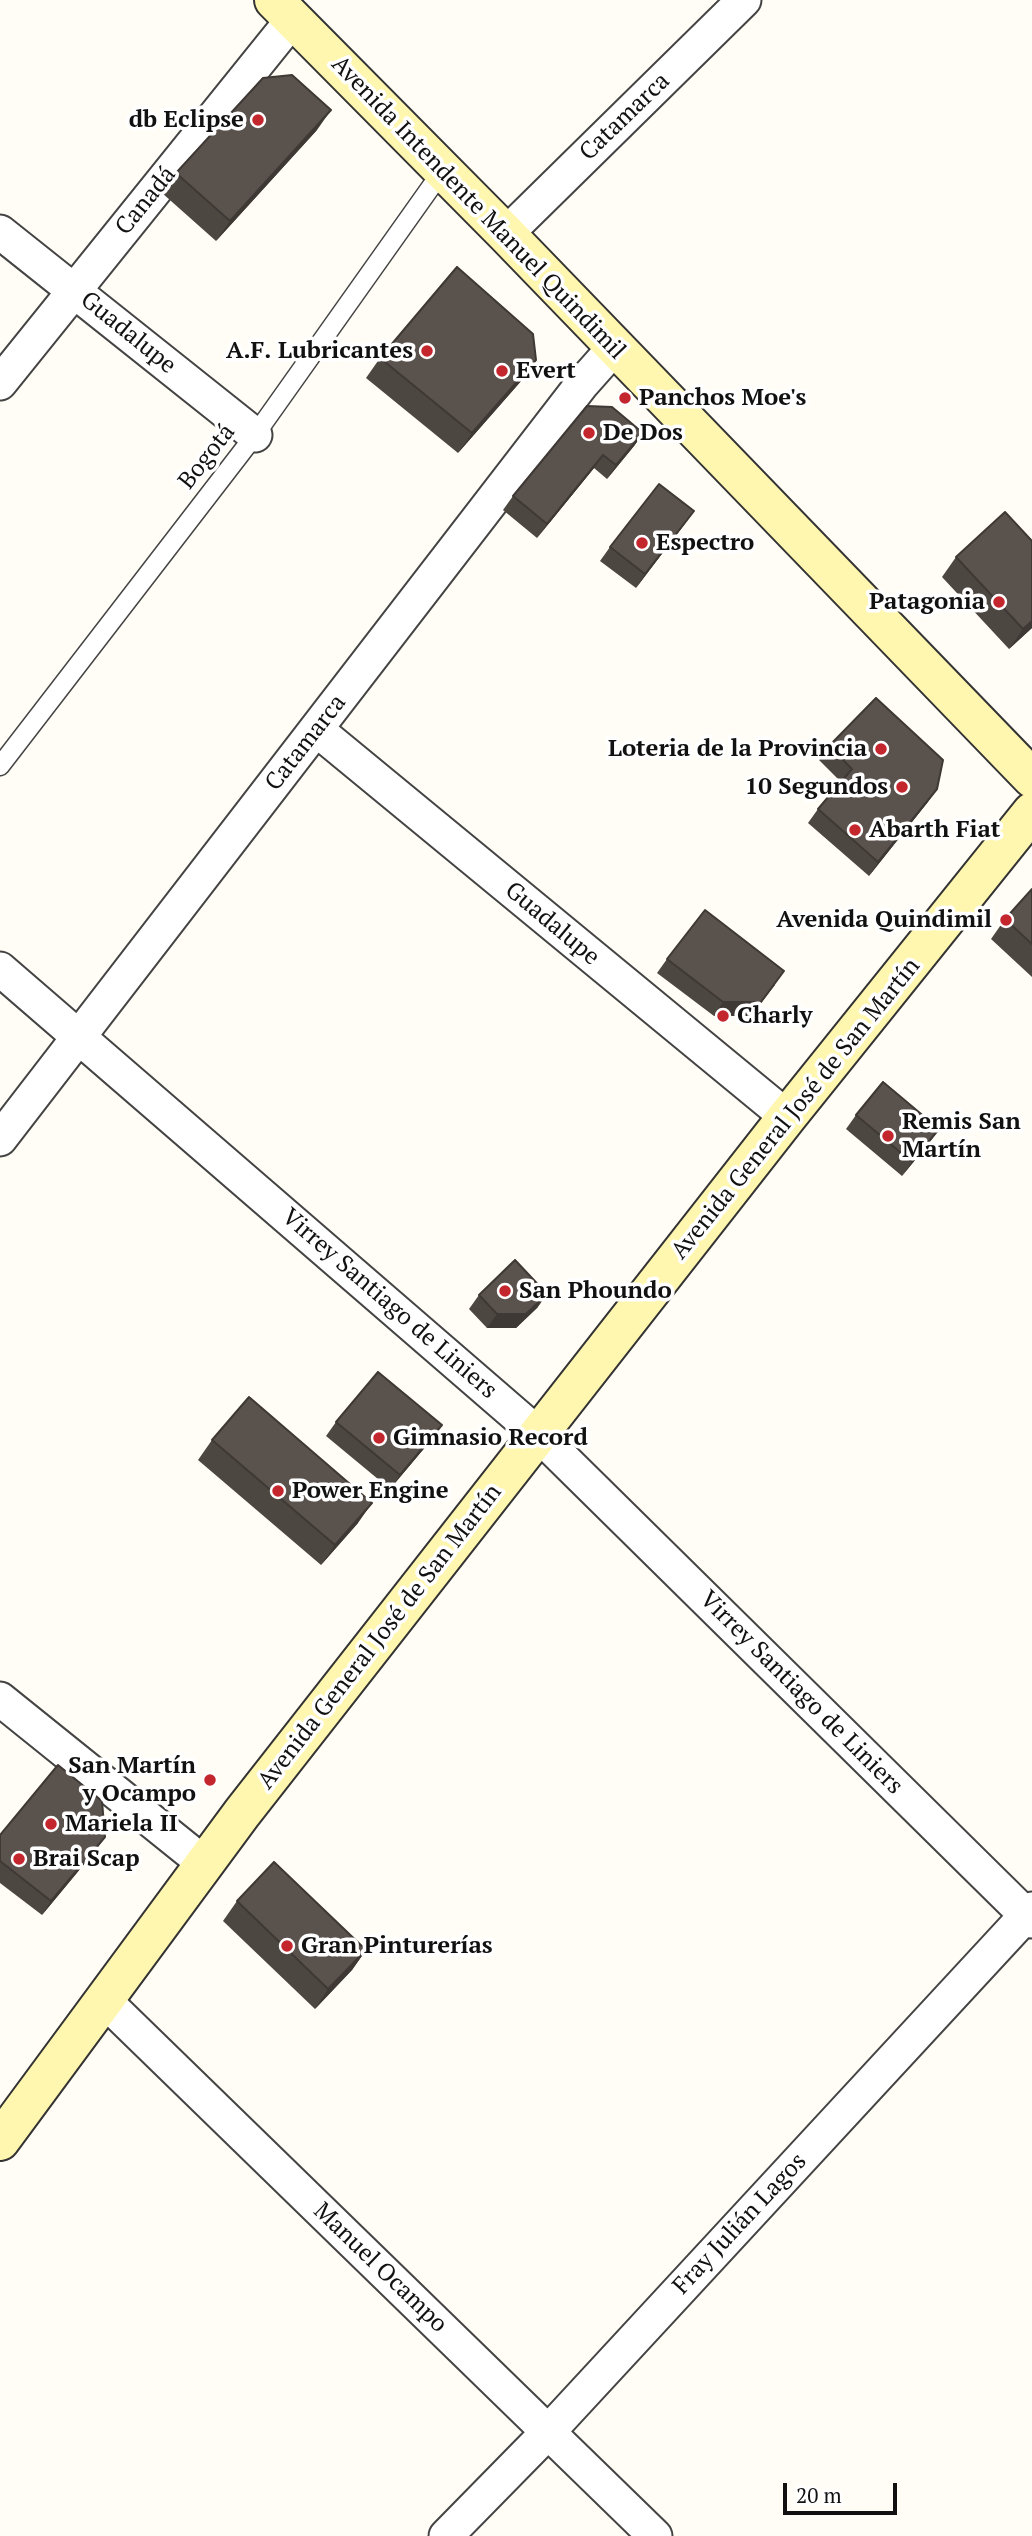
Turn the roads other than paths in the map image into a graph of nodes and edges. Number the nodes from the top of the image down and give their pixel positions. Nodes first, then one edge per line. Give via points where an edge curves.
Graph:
1 (744, 0) edge
2 (284, 10) edge
3 (443, 170) junction
4 (0, 232) edge
5 (506, 233) junction
6 (74, 290) junction
7 (614, 348) junction
8 (0, 383) edge
9 (255, 435) junction
10 (317, 730) junction
11 (0, 766) edge
12 (1032, 778) edge
13 (1032, 813) edge
14 (0, 969) edge
15 (80, 1037) junction
16 (787, 1117) junction
17 (0, 1139) edge
18 (539, 1434) junction
19 (0, 1699) edge
20 (205, 1864) junction
21 (1030, 1915) edge
22 (105, 2001) junction
23 (0, 2141) edge
24 (548, 2431) junction
25 (446, 2536) edge
26 (655, 2536) edge

1 - 5 street, Catamarca
2 - 3 main road, Avenida Intendente Manuel Quindimil
2 - 6 street, Canadá
3 - 5 main road, Avenida Intendente Manuel Quindimil
3 - 9 lane, Bogotá
4 - 6 street, Guadalupe
5 - 7 main road, Avenida Intendente Manuel Quindimil
6 - 8 street, Canadá
6 - 9 street, Guadalupe
7 - 10 street, Catamarca
7 - 12 main road, Avenida Intendente Manuel Quindimil
9 - 11 lane, Bogotá
10 - 15 street, Catamarca
10 - 16 street, Guadalupe
13 - 16 main road, Avenida General José de San Martín
14 - 15 street, Virrey Santiago de Liniers
15 - 17 street, Catamarca
15 - 18 street, Virrey Santiago de Liniers
16 - 18 main road, Avenida General José de San Martín
18 - 20 main road, Avenida General José de San Martín
18 - 21 street, Virrey Santiago de Liniers
19 - 20 street
20 - 22 main road, Avenida General José de San Martín
21 - 24 street, Fray Julián Lagos
22 - 23 main road, Avenida General José de San Martín
22 - 24 street, Manuel Ocampo
24 - 25 street, Fray Julián Lagos
24 - 26 street, Manuel Ocampo

